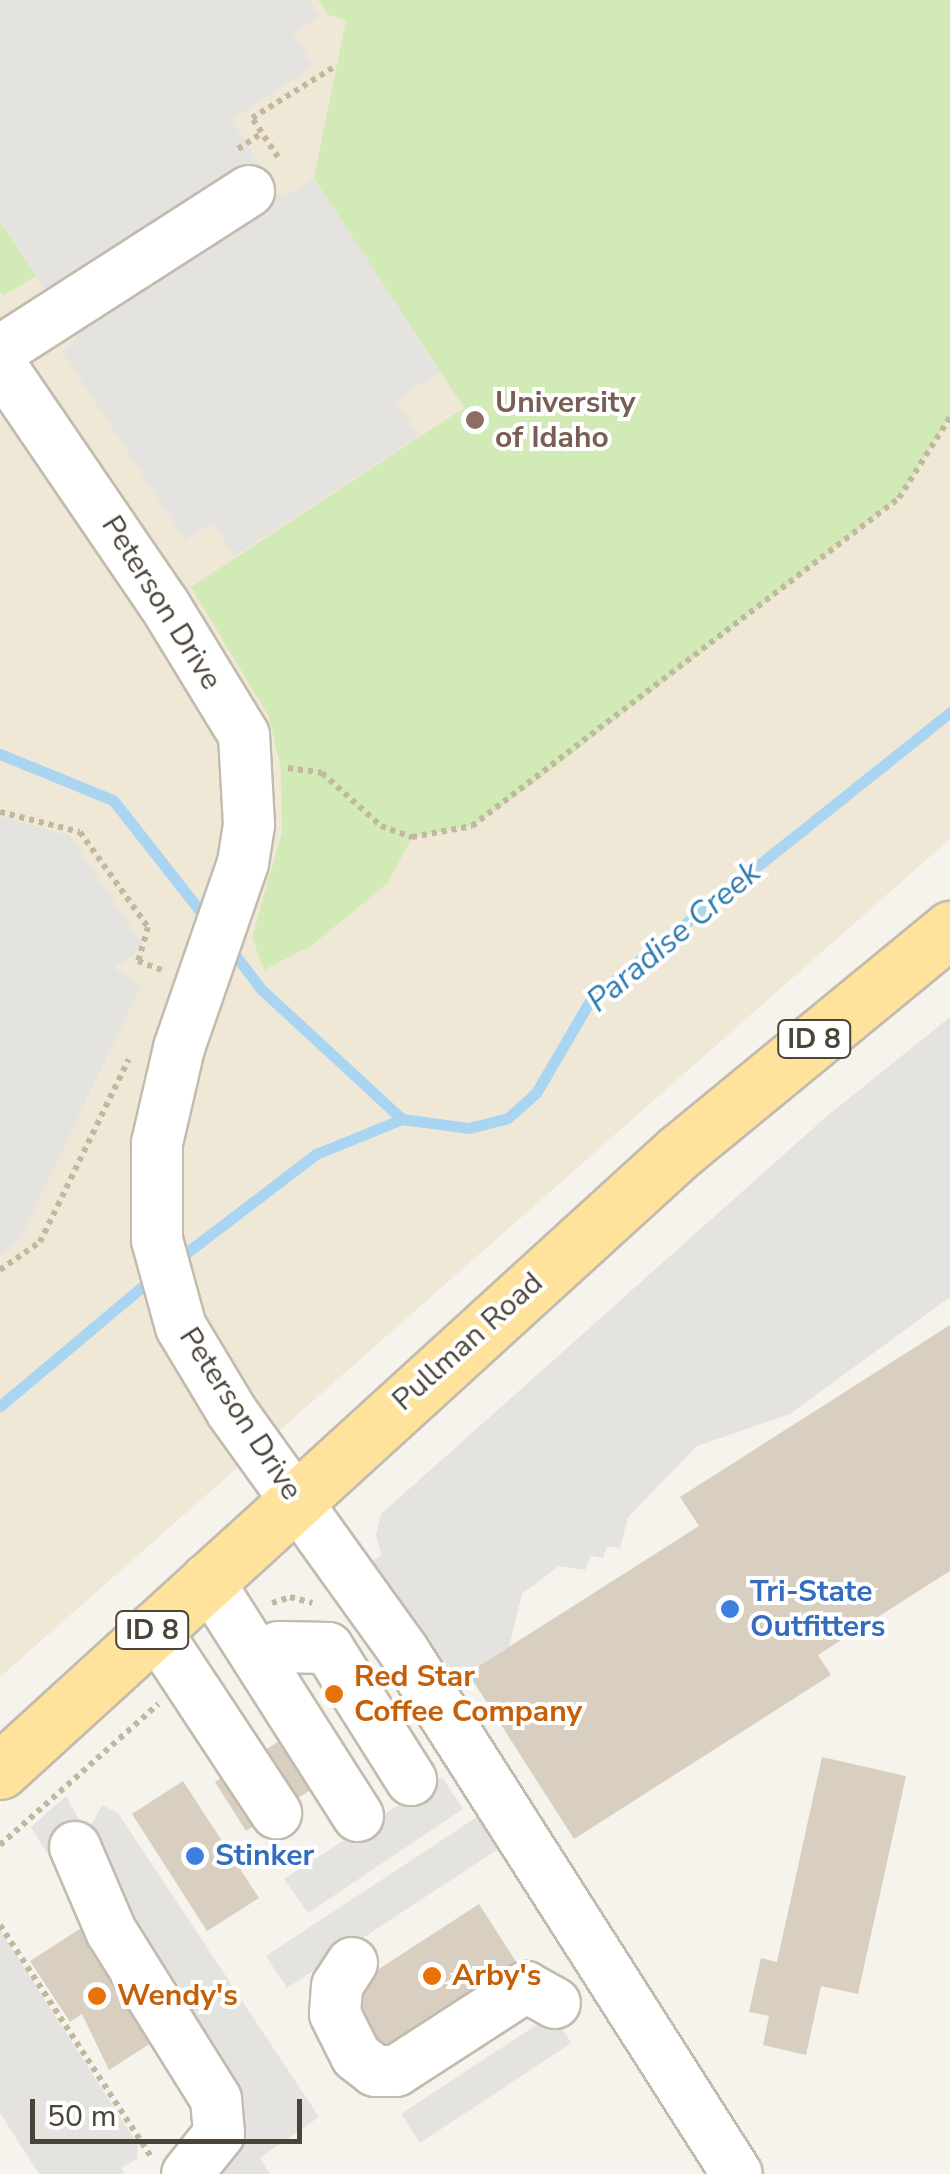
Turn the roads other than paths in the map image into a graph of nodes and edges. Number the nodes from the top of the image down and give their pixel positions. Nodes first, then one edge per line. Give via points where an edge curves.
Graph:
1 (264, 176) road end
2 (1, 366) edge
3 (950, 929) edge
4 (293, 1498) junction
5 (207, 1579) junction
6 (154, 1628) junction
7 (0, 1771) edge
8 (384, 1798) dead end
9 (276, 1813) dead end
10 (75, 1847) dead end
11 (352, 1963) dead end
12 (555, 2002) dead end
13 (172, 2169) edge
14 (737, 2174) edge

1 - 2 street
2 - 4 street, Peterson Drive via 244,734 249,825 228,906 188,967 179,1048 157,1143 156,1240 168,1292 232,1412
3 - 4 main road, Pullman Road / ID 8 via 680,1151
4 - 5 main road, Pullman Road / ID 8
4 - 14 street, Peterson Drive via 403,1650
5 - 6 main road, Pullman Road / ID 8
5 - 8 street
6 - 7 main road, Pullman Road / ID 8
6 - 9 street
10 - 13 street via 104,1918 216,2099 219,2134
11 - 12 street via 338,1986 334,2014 356,2056 375,2070 396,2071 526,1987

